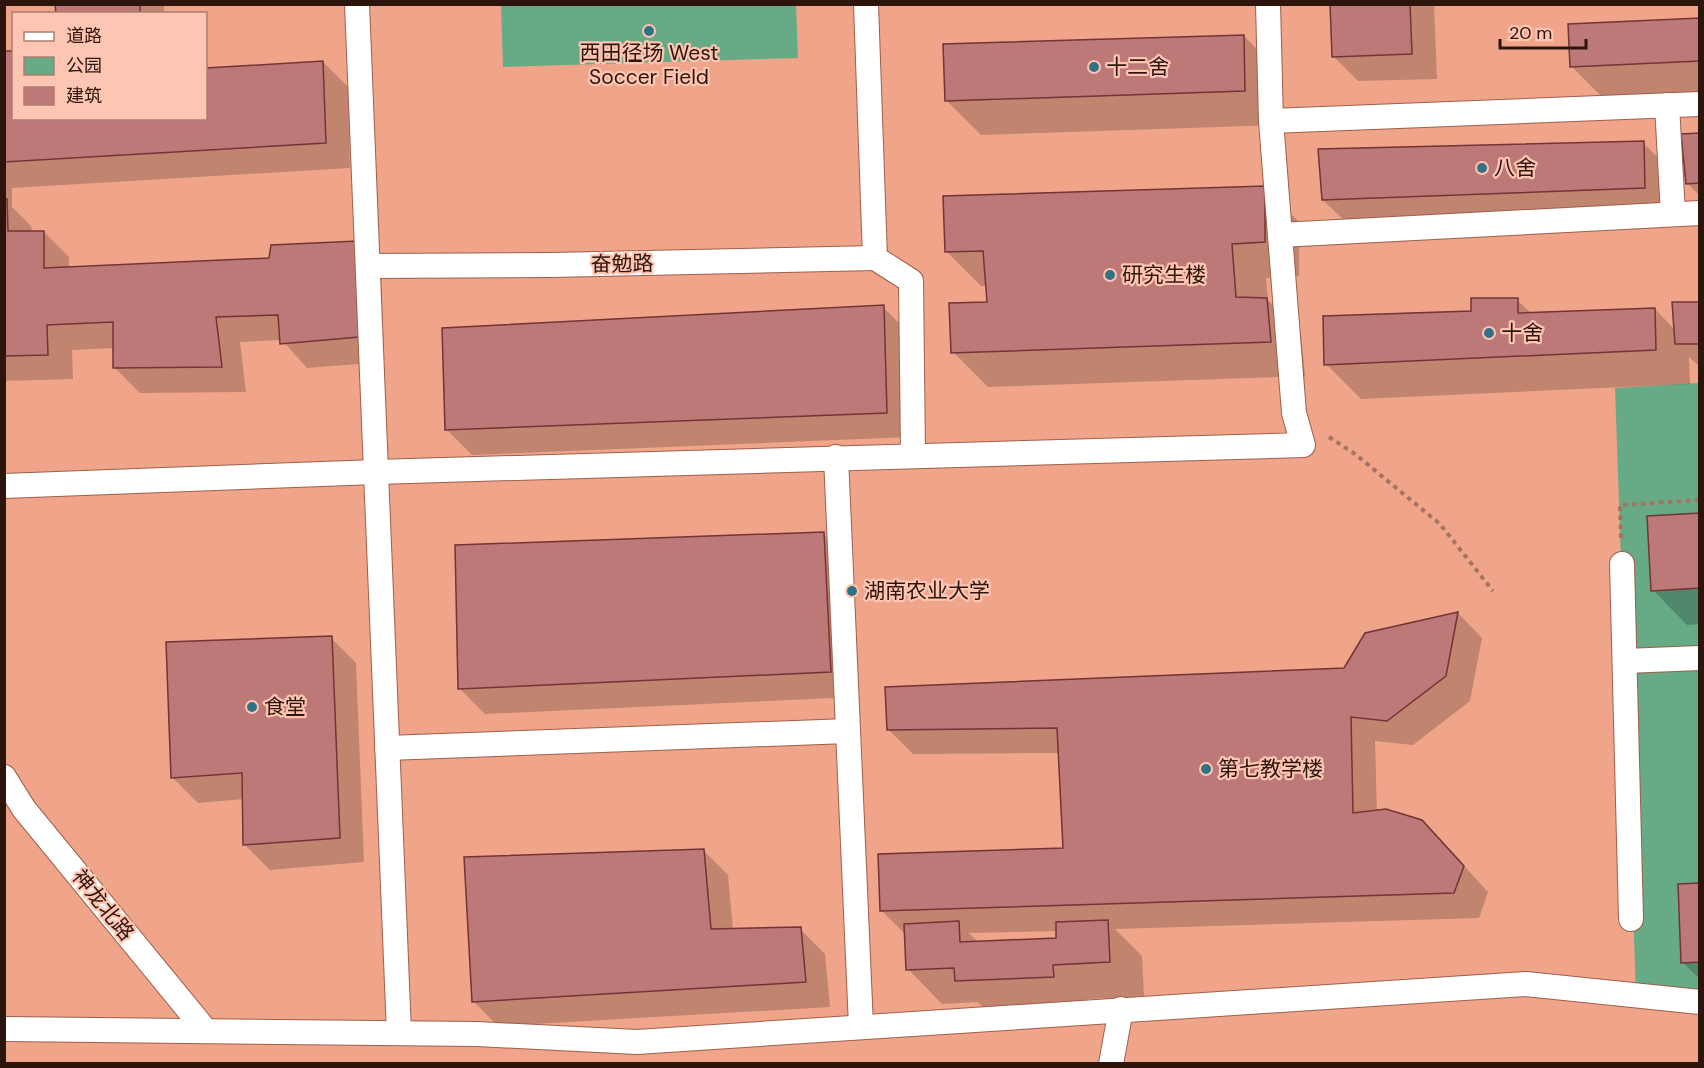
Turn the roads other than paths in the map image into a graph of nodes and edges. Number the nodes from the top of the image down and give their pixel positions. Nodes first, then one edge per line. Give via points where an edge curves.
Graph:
1 (357, 4) edge
2 (866, 4) edge
3 (1268, 4) edge
4 (1700, 104) edge
5 (1667, 105) junction
6 (1271, 121) junction
7 (1700, 213) edge
8 (1673, 214) junction
9 (1280, 235) junction
10 (874, 258) junction
11 (369, 266) junction
12 (913, 454) junction
13 (836, 457) junction
14 (376, 472) junction
15 (4, 486) edge
16 (1622, 564) road end
17 (1700, 658) edge
18 (1625, 661) junction
19 (848, 731) junction
20 (387, 748) junction
21 (4, 777) edge
22 (1631, 919) dead end
23 (1700, 1002) edge
24 (1121, 1009) junction
25 (861, 1026) junction
26 (4, 1029) edge
27 (206, 1031) junction
28 (399, 1033) junction
29 (638, 1053) edge
30 (1112, 1064) edge

1 - 11 street
2 - 10 street
3 - 6 street
4 - 5 street
5 - 6 street
5 - 8 street
6 - 9 street
7 - 8 street
8 - 9 street
9 - 12 street via 1294,413 1303,445
10 - 11 street, 奋勉路
10 - 12 street via 911,281
11 - 14 street
12 - 13 street
13 - 14 street
13 - 19 street
14 - 15 street
14 - 20 street
16 - 18 street
17 - 18 street
18 - 22 street
19 - 20 street
19 - 25 street
20 - 28 street
21 - 27 street, 神龙北路 via 24,809
23 - 24 street via 1526,984
24 - 25 street
24 - 30 street
25 - 29 street
26 - 27 street
27 - 28 street
28 - 29 street

